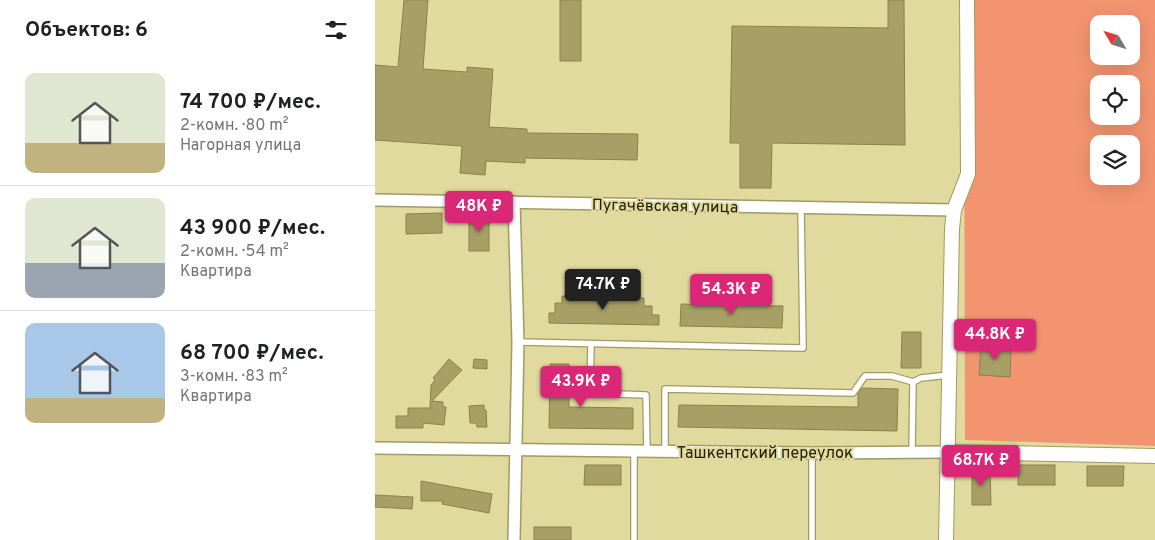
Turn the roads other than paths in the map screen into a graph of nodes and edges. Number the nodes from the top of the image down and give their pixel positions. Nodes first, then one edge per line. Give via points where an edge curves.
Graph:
1 (967, 0) edge
2 (375, 200) edge
3 (514, 202) junction
4 (801, 207) junction
5 (954, 210) junction
6 (519, 342) junction
7 (591, 344) junction
8 (949, 375) junction
9 (913, 382) junction
10 (375, 448) edge
11 (517, 451) junction
12 (633, 452) junction
13 (647, 452) junction
14 (665, 452) junction
15 (948, 452) junction
16 (812, 453) junction
17 (912, 453) junction
18 (1155, 456) edge
19 (514, 540) edge
20 (633, 540) edge
21 (812, 540) edge
22 (946, 540) edge

1 - 5 street via 968,174
2 - 3 street, Пугачёвская улица
3 - 4 street, Пугачёвская улица
3 - 6 street
4 - 5 street, Пугачёвская улица
4 - 7 lane via 803,348
5 - 8 street
6 - 7 lane
6 - 11 street
7 - 13 lane via 590,394 646,396
8 - 9 lane
8 - 15 street
9 - 14 lane via 892,376 865,376 853,393 665,388
9 - 17 lane
10 - 11 street, Ташкентский переулок
11 - 12 street, Ташкентский переулок
11 - 19 street
12 - 13 street, Ташкентский переулок
12 - 20 lane
13 - 14 street, Ташкентский переулок
14 - 16 street, Ташкентский переулок
15 - 17 street, Ташкентский переулок
15 - 18 street, Ташкентский переулок
15 - 22 street
16 - 17 street, Ташкентский переулок
16 - 21 lane

